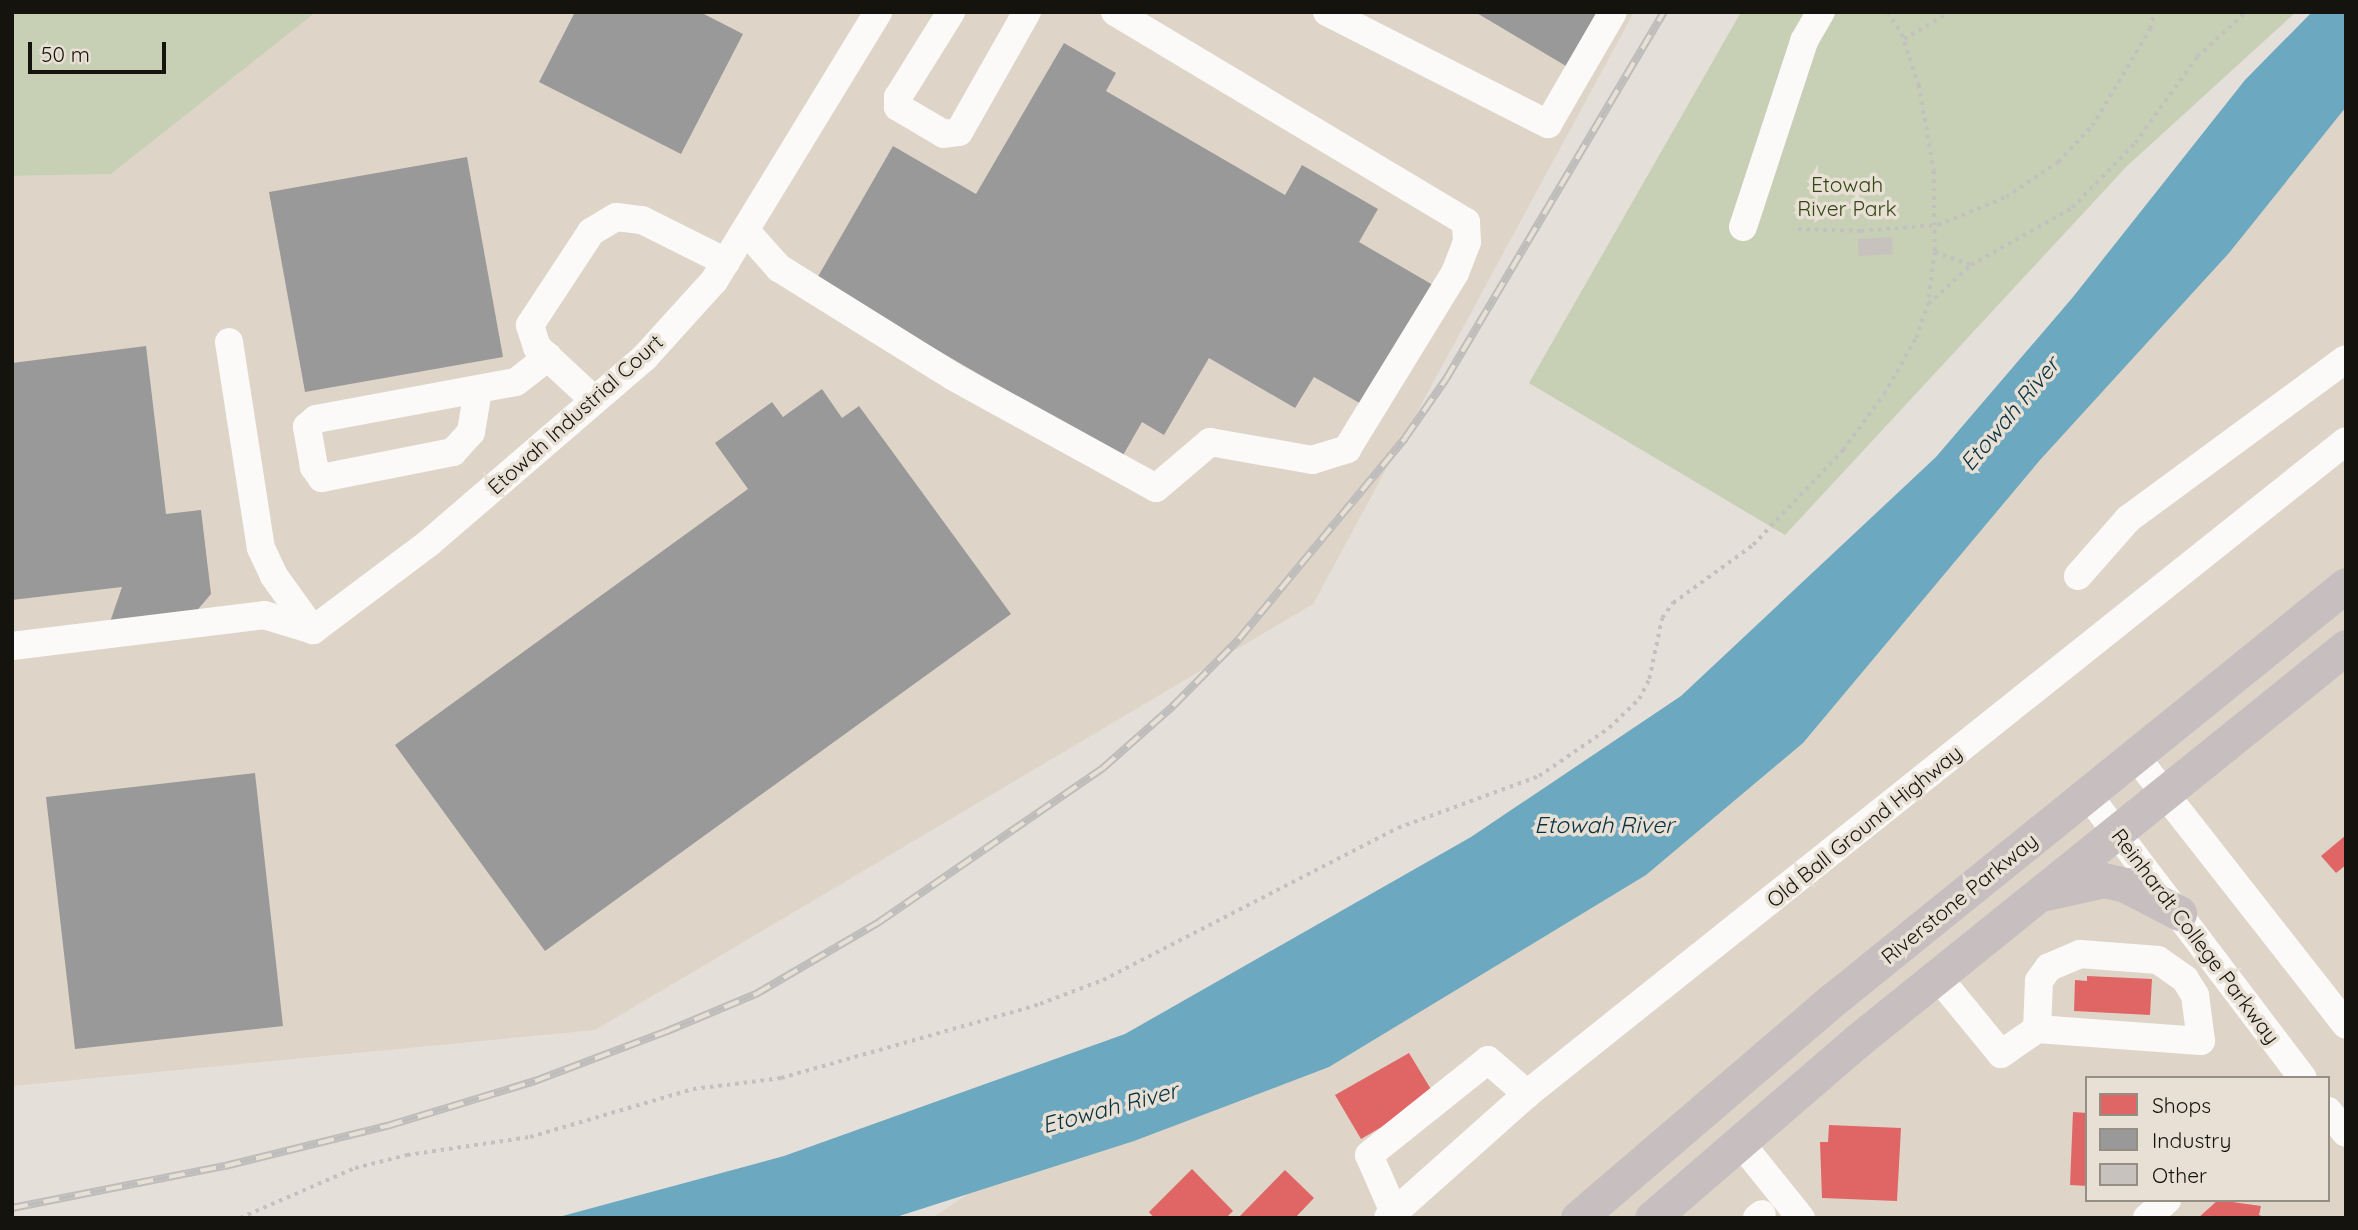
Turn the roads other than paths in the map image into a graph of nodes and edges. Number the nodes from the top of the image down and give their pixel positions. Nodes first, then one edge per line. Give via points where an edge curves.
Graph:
1 (878, 12) edge
2 (951, 12) edge
3 (1027, 12) edge
4 (1115, 12) edge
5 (1327, 12) edge
6 (1613, 12) edge
7 (1821, 12) edge
8 (1743, 227) dead end
9 (746, 231) junction
10 (726, 262) junction
11 (229, 342) dead end
12 (548, 357) junction
13 (2346, 359) edge
14 (478, 390) junction
15 (594, 400) junction
16 (2346, 441) edge
17 (2078, 576) dead end
18 (2346, 585) edge
19 (313, 631) junction
20 (12, 646) edge
21 (2346, 647) edge
22 (2136, 757) junction
23 (2165, 793) junction
24 (2088, 795) junction
25 (2117, 830) junction
26 (2036, 896) junction
27 (2179, 913) junction
28 (1937, 976) junction
29 (2346, 1025) edge
30 (2037, 1029) junction
31 (2300, 1076) edge
32 (1527, 1094) junction
33 (2330, 1113) edge
34 (2346, 1133) edge
35 (1739, 1141) junction
36 (2164, 1202) edge
37 (1590, 1214) edge
38 (1391, 1215) edge
39 (1652, 1218) edge
40 (1801, 1218) edge
41 (2147, 1218) edge

1 - 9 street, Etowah Industrial Court
2 - 3 street via 898,97 898,107 944,134 959,132
4 - 9 street via 1466,222 1467,242 1455,273 1347,449 1312,460 1210,442 1156,488 954,377 779,268
5 - 6 street via 1548,124
7 - 8 street via 1804,41
9 - 10 street, Etowah Industrial Court
10 - 12 street via 642,220 616,217 604,222 591,232 531,317 533,340
10 - 15 street, Etowah Industrial Court via 645,356
11 - 19 street via 261,548 274,576
12 - 14 street via 516,382
12 - 15 street
13 - 17 street via 2128,519
14 - 14 street via 316,419 307,427 313,467 322,478 453,452 471,432
15 - 19 street, Etowah Industrial Court via 430,542
16 - 32 street, Old Ball Ground Highway
18 - 22 main road, Riverstone Parkway
19 - 20 street via 264,615
21 - 23 main road
22 - 23 street
22 - 24 main road, Riverstone Parkway
23 - 25 main road
23 - 29 street
24 - 25 street, Reinhardt College Parkway
24 - 37 main road, Riverstone Parkway via 1824,1006
25 - 26 main road
25 - 27 street, Reinhardt College Parkway
26 - 27 main road via 2104,880 2125,885
26 - 28 main road
27 - 31 street, Reinhardt College Parkway
28 - 30 street via 2001,1054
28 - 35 main road
30 - 30 street via 2065,1031 2201,1041 2195,995 2185,979 2158,960 2080,954 2049,967 2039,981
32 - 38 street, Old Ball Ground Highway
32 - 38 street via 1488,1060 1369,1155
33 - 34 street
35 - 39 main road
35 - 40 street
36 - 41 street

